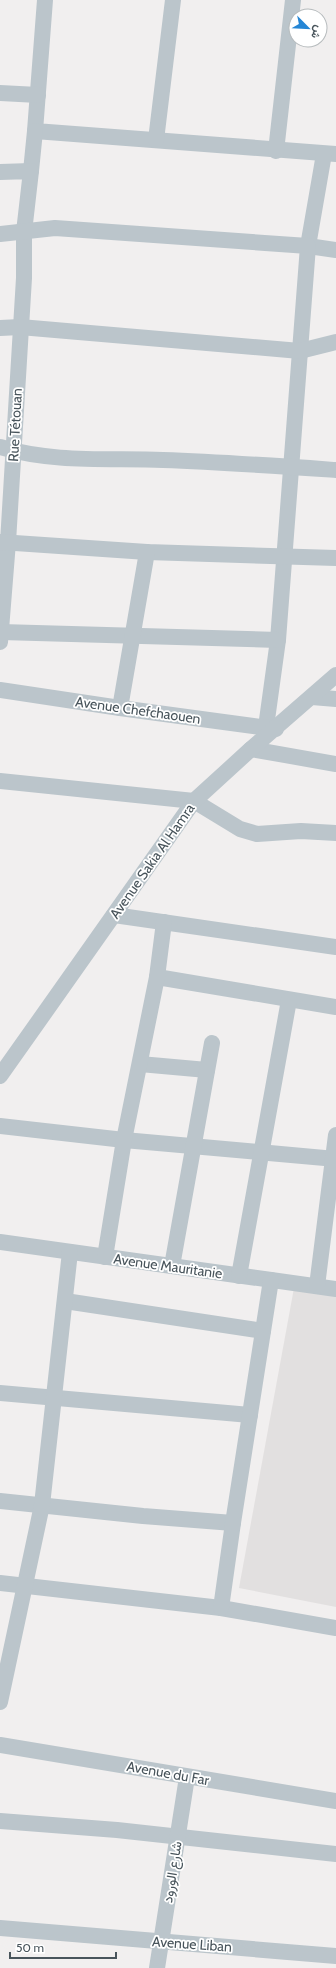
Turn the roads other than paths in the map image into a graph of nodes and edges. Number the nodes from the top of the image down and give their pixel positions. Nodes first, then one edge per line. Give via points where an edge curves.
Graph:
1 (45, 0) edge
2 (173, 0) edge
3 (293, 0) edge
4 (0, 93) edge
5 (38, 95) junction
6 (35, 131) junction
7 (156, 140) junction
8 (276, 151) junction
9 (330, 154) edge
10 (31, 171) junction
11 (0, 172) edge
12 (24, 232) junction
13 (0, 234) edge
14 (308, 246) junction
15 (336, 250) edge
16 (20, 327) junction
17 (0, 328) edge
18 (336, 342) edge
19 (300, 351) junction
20 (6, 449) edge
21 (290, 467) junction
22 (336, 470) edge
23 (4, 542) edge
24 (147, 552) junction
25 (283, 557) junction
26 (336, 558) edge
27 (1, 607) edge
28 (132, 636) junction
29 (0, 637) edge
30 (278, 640) junction
31 (336, 675) edge
32 (0, 690) edge
33 (312, 697) junction
34 (336, 699) edge
35 (120, 708) junction
36 (271, 728) junction
37 (251, 748) junction
38 (336, 764) edge
39 (0, 781) edge
40 (194, 801) junction
41 (336, 833) edge
42 (114, 915) junction
43 (164, 922) junction
44 (336, 947) edge
45 (156, 977) junction
46 (289, 1000) junction
47 (336, 1006) edge
48 (212, 1043) dead end
49 (140, 1064) junction
50 (207, 1070) junction
51 (0, 1076) edge
52 (0, 1126) edge
53 (336, 1135) edge
54 (124, 1140) junction
55 (193, 1145) junction
56 (262, 1151) junction
57 (334, 1158) edge
58 (0, 1242) edge
59 (70, 1252) junction
60 (105, 1257) junction
61 (172, 1266) junction
62 (239, 1276) junction
63 (271, 1280) junction
64 (317, 1286) junction
65 (336, 1289) edge
66 (65, 1301) junction
67 (263, 1331) junction
68 (0, 1393) edge
69 (55, 1398) junction
70 (250, 1415) junction
71 (0, 1500) edge
72 (42, 1505) junction
73 (233, 1523) junction
74 (0, 1584) edge
75 (23, 1588) junction
76 (221, 1608) junction
77 (336, 1628) edge
78 (0, 1702) edge
79 (0, 1745) edge
80 (187, 1777) junction
81 (336, 1801) edge
82 (0, 1821) edge
83 (178, 1837) junction
84 (336, 1854) edge
85 (0, 1928) edge
86 (161, 1942) junction
87 (336, 1956) edge
88 (157, 1968) edge

1 - 5 street, Rue Tétouan
2 - 7 street
3 - 8 street
4 - 5 street
5 - 6 street, Rue Tétouan
6 - 7 street
6 - 10 street, Rue Tétouan
7 - 8 street
8 - 9 street
9 - 14 street
10 - 11 street
10 - 12 street, Rue Tétouan
12 - 13 street
12 - 14 street via 55,228 98,230
12 - 16 street, Rue Tétouan
14 - 15 street
14 - 19 street
16 - 17 street
16 - 19 street
16 - 20 street, Rue Tétouan
18 - 19 street
19 - 21 street
20 - 21 street via 59,457
20 - 23 street, Rue Tétouan
21 - 22 street
21 - 25 street
23 - 24 street
23 - 27 street, Rue Tétouan
24 - 25 street
24 - 28 street
25 - 26 street
25 - 30 street
27 - 29 street, Rue Tétouan
28 - 29 street
28 - 30 street
28 - 35 street
30 - 36 street
31 - 33 street, Avenue Sakia Al Hamra
32 - 35 street, Avenue Chefchaouen
33 - 34 street
33 - 36 street, Avenue Sakia Al Hamra
35 - 36 street, Avenue Chefchaouen
36 - 37 street, Avenue Sakia Al Hamra
37 - 38 street
37 - 40 street, Avenue Sakia Al Hamra
39 - 40 street
40 - 41 street via 240,829 257,834 301,830
40 - 42 street, Avenue Sakia Al Hamra
42 - 43 street
42 - 51 street, Avenue Sakia Al Hamra
43 - 44 street
43 - 45 street
45 - 46 street
45 - 49 street
46 - 47 street
46 - 56 street
48 - 50 street
49 - 50 street
49 - 54 street
50 - 55 street
52 - 54 street
53 - 57 street
54 - 55 street
54 - 60 street
55 - 56 street
55 - 61 street
56 - 57 street
56 - 62 street
57 - 64 street
58 - 59 street, Avenue Mauritanie
59 - 60 street, Avenue Mauritanie
59 - 66 street
60 - 61 street, Avenue Mauritanie
61 - 62 street, Avenue Mauritanie
62 - 63 street, Avenue Mauritanie
63 - 64 street, Avenue Mauritanie
63 - 67 street
64 - 65 street, Avenue Mauritanie
66 - 67 street
66 - 69 street
67 - 70 street
68 - 69 street
69 - 70 street
69 - 72 street
70 - 73 street
71 - 72 street
72 - 73 street
72 - 75 street
73 - 76 street
74 - 75 street
75 - 76 street
75 - 78 street
76 - 77 street
79 - 80 street, Avenue du Far
80 - 81 street, Avenue du Far
80 - 83 street, شارع الورود
82 - 83 street
83 - 84 street
83 - 86 street, شارع الورود
85 - 86 street, Avenue Liban
86 - 87 street, Avenue Liban
86 - 88 street, شارع الورود

